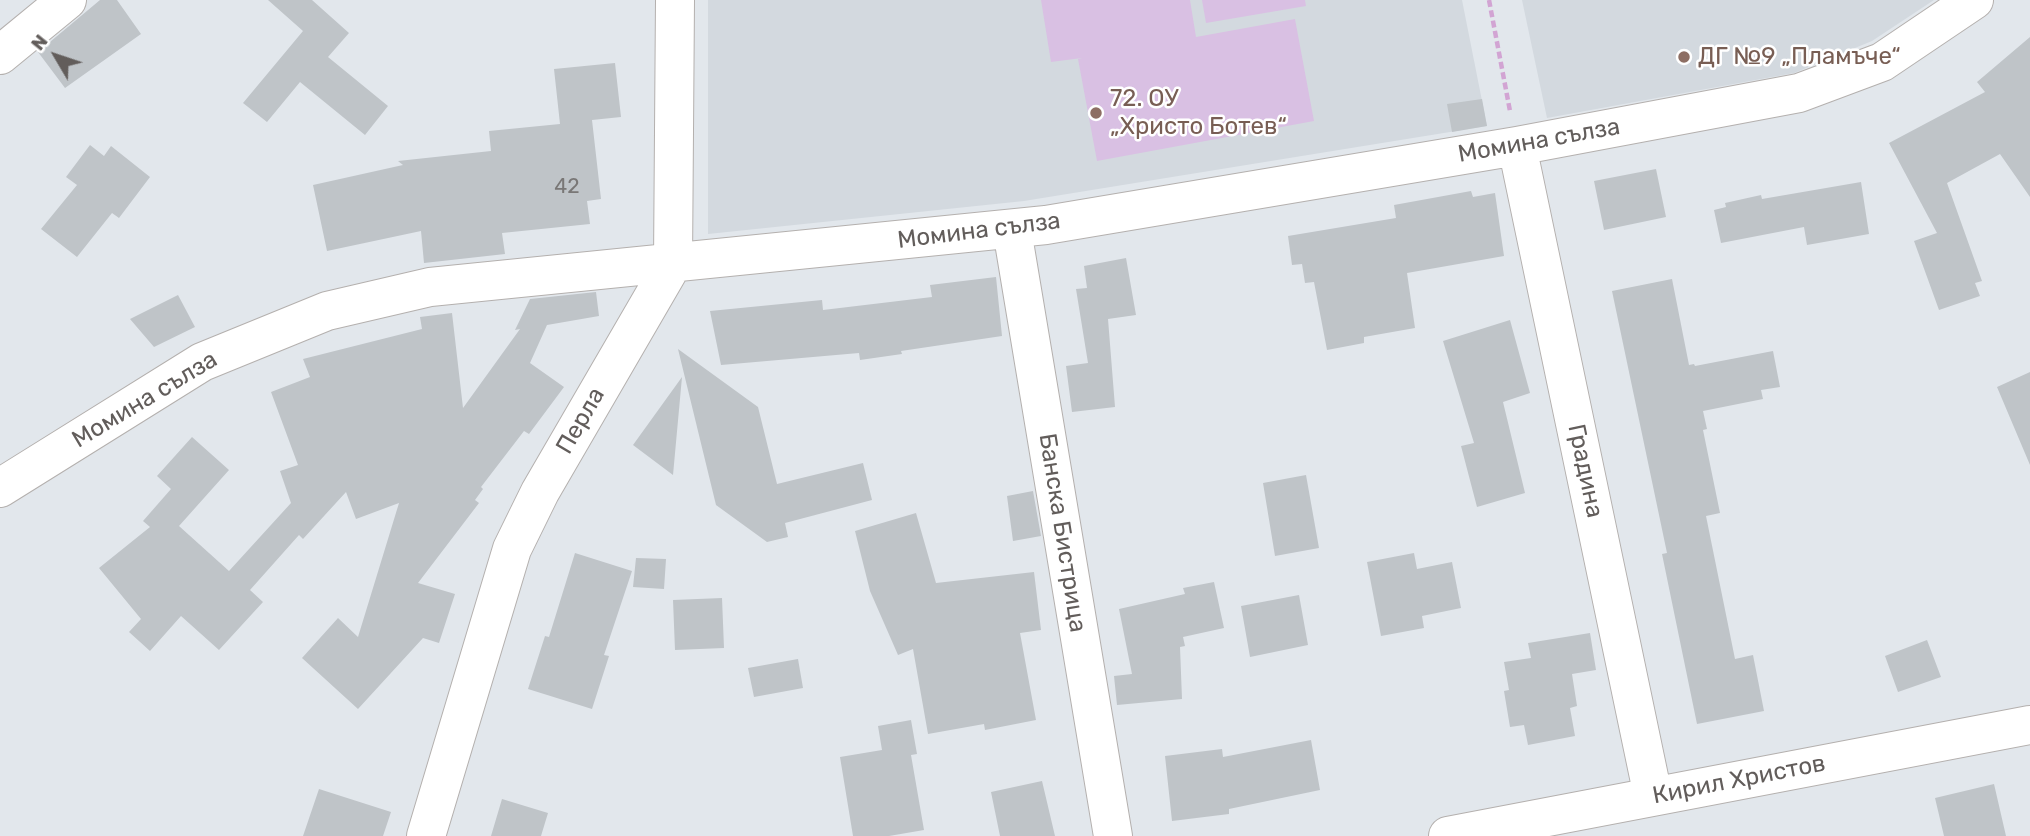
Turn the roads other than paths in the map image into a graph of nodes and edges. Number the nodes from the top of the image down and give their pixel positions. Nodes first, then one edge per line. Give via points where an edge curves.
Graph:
1 (66, 0) edge
2 (675, 0) edge
3 (1974, 0) edge
4 (0, 55) edge
5 (1517, 146) junction
6 (1012, 230) junction
7 (673, 263) junction
8 (0, 488) edge
9 (2030, 725) edge
10 (1653, 796) junction
11 (426, 836) edge
12 (1113, 836) edge
13 (1448, 836) edge

1 - 4 street
2 - 7 street, Перла
3 - 5 street, Момина сълза via 1882,62 1799,93
5 - 6 street, Момина сълза
5 - 10 street, Градина
6 - 7 street, Момина сълза
6 - 12 street, Банска Бистрица
7 - 8 street, Момина сълза via 430,287 327,311 202,362
7 - 11 street, Перла via 540,492 512,549
9 - 10 street, Кирил Христов
10 - 13 street, Кирил Христов

